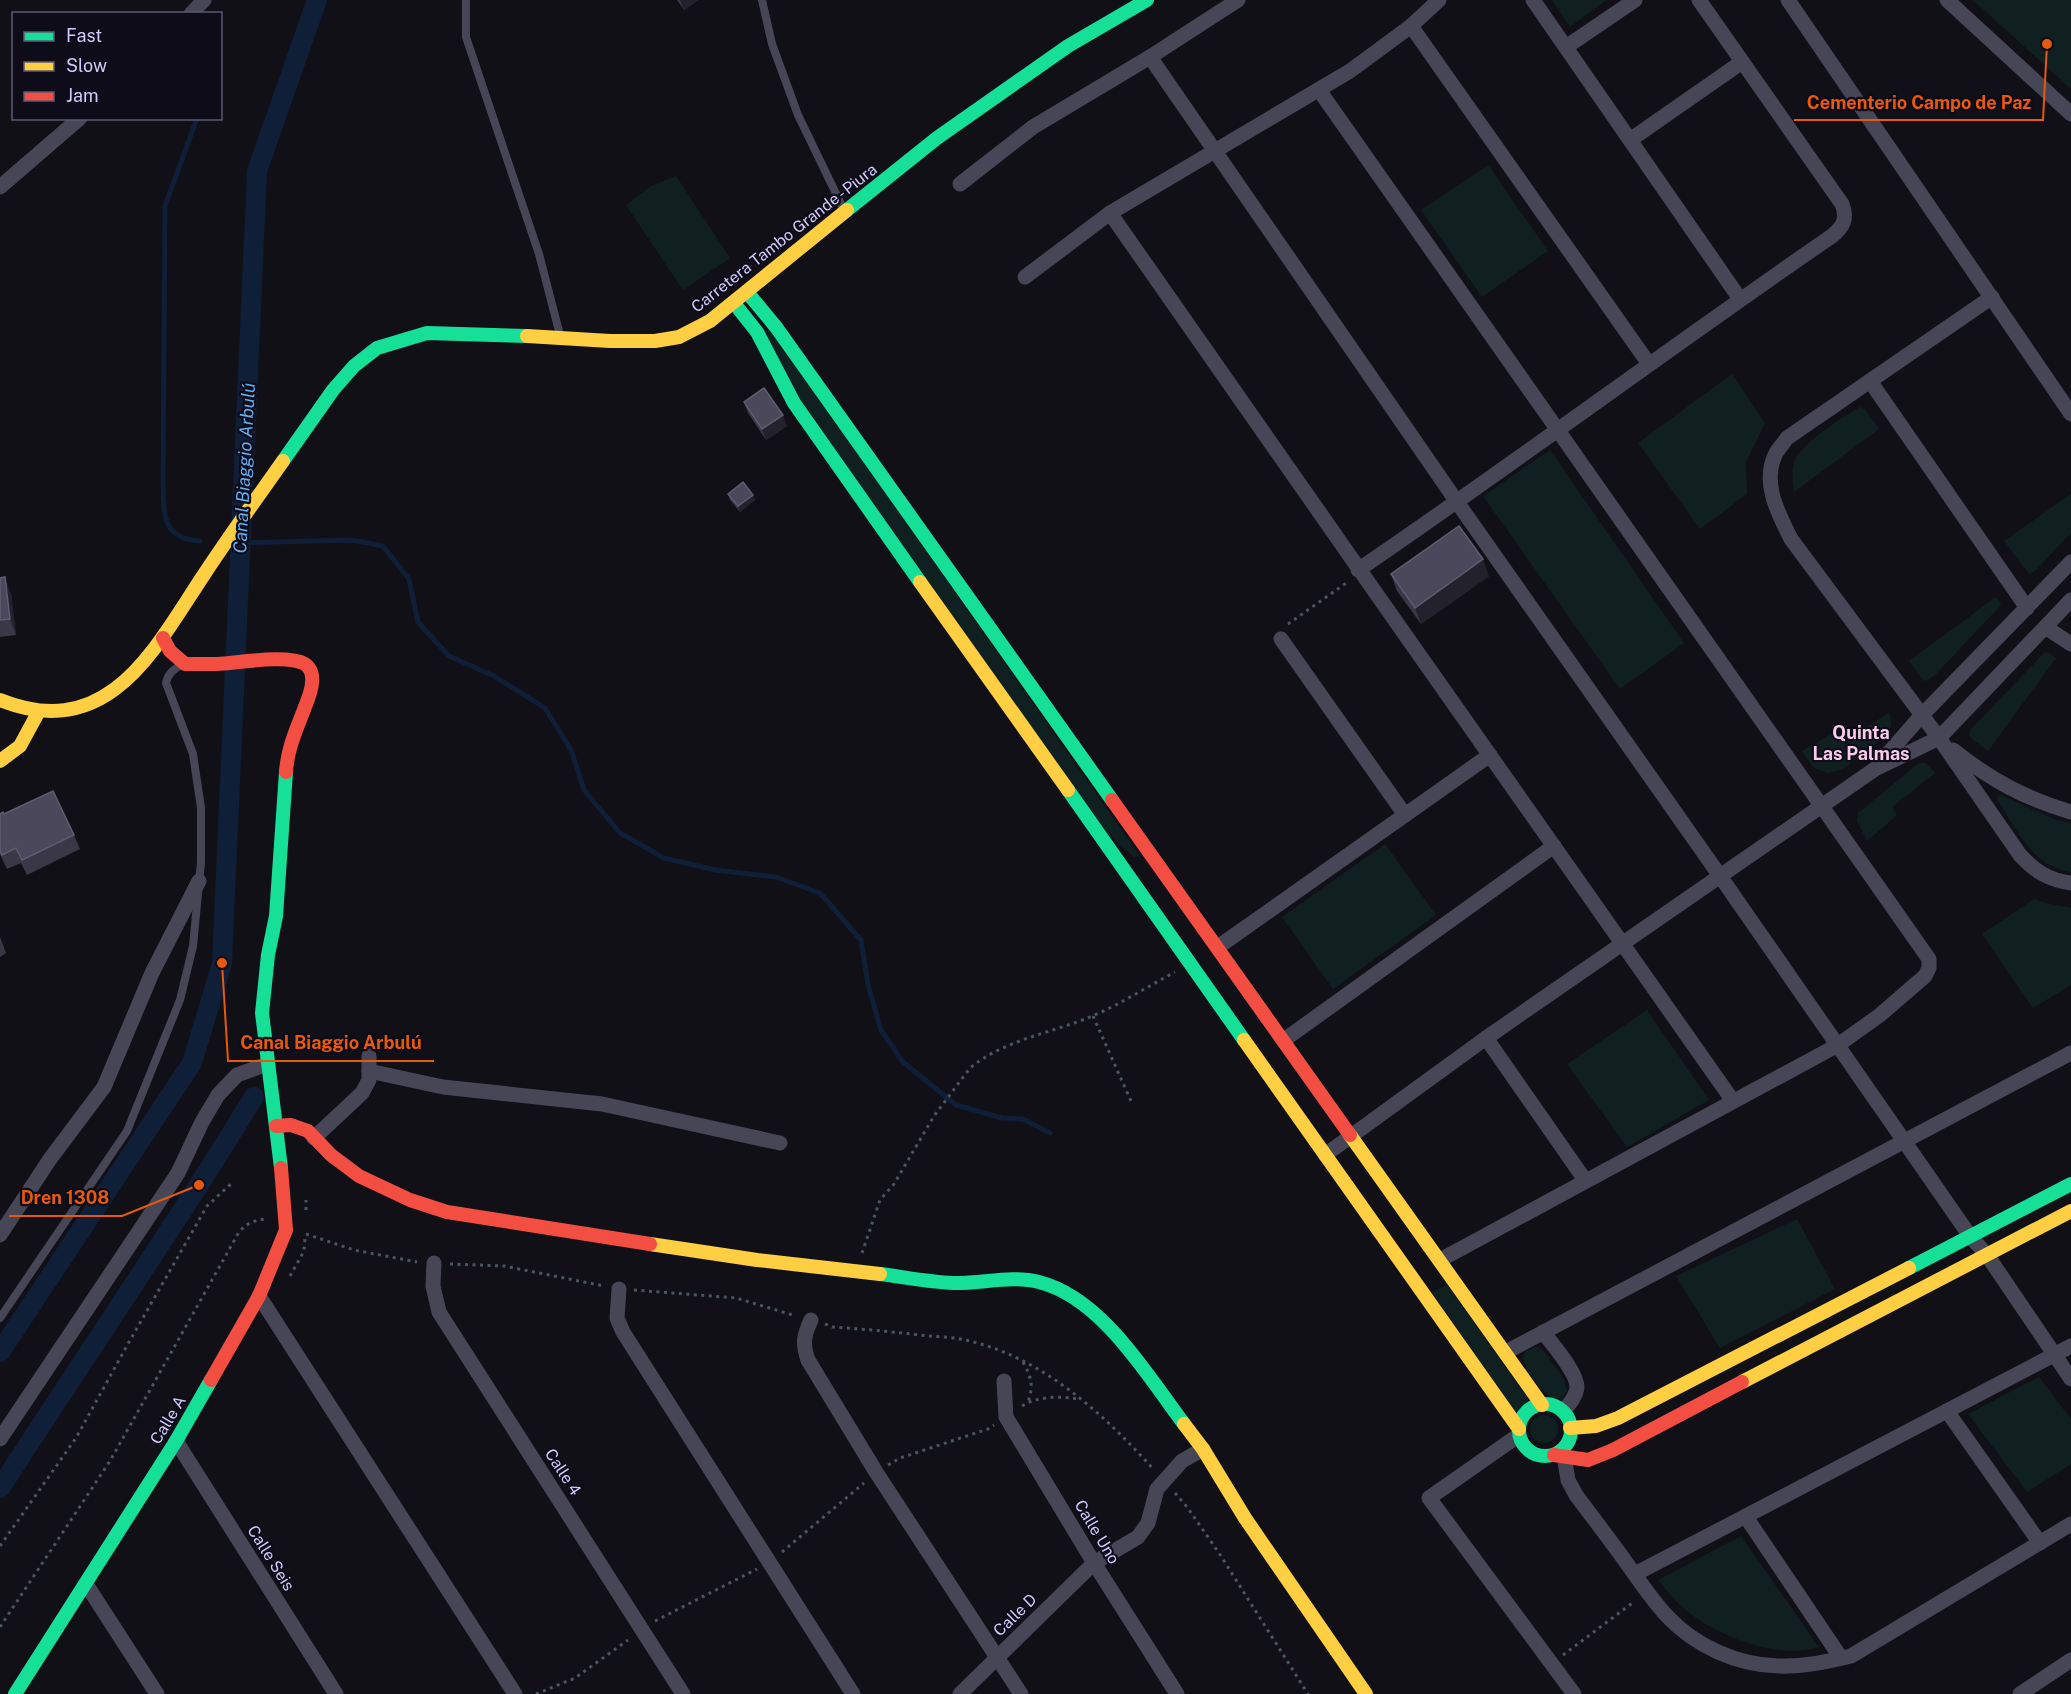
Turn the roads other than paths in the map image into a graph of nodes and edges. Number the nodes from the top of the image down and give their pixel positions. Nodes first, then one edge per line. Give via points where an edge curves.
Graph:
1 (204, 0) edge
2 (466, 0) edge
3 (762, 0) edge
4 (1148, 0) edge
5 (1238, 0) edge
6 (1439, 0) edge
7 (1533, 0) edge
8 (1635, 0) edge
9 (1699, 0) edge
10 (1788, 0) edge
11 (1947, 0) edge
12 (193, 12) edge
13 (1411, 26) junction
14 (1566, 47) junction
15 (1150, 57) junction
16 (1742, 62) junction
17 (1319, 90) junction
18 (2071, 114) edge
19 (78, 120) edge
20 (1630, 140) junction
21 (1215, 152) junction
22 (960, 184) dead end
23 (0, 187) edge
24 (846, 213) junction
25 (1110, 213) junction
26 (1025, 277) dead end
27 (747, 292) junction
28 (1992, 297) junction
29 (1740, 299) junction
30 (734, 303) junction
31 (560, 337) junction
32 (1649, 364) junction
33 (1870, 381) junction
34 (2071, 414) edge
35 (1558, 428) junction
36 (1457, 502) junction
37 (2071, 562) edge
38 (1359, 572) junction
39 (2071, 600) edge
40 (2027, 609) junction
41 (2045, 627) junction
42 (1284, 632) road end
43 (163, 638) junction
44 (2071, 644) edge
45 (185, 664) junction
46 (0, 700) edge
47 (39, 711) junction
48 (1921, 716) junction
49 (1939, 738) junction
50 (1490, 755) junction
51 (0, 760) edge
52 (1875, 769) junction
53 (1822, 808) junction
54 (2071, 812) edge
55 (1405, 815) junction
56 (1554, 846) junction
57 (1720, 876) junction
58 (199, 881) junction
59 (2071, 883) edge
60 (1623, 944) junction
61 (1218, 947) junction
62 (1486, 1038) junction
63 (1284, 1040) junction
64 (1838, 1045) junction
65 (2071, 1053) edge
66 (267, 1064) junction
67 (1733, 1101) junction
68 (276, 1126) junction
69 (1352, 1136) junction
70 (314, 1138) junction
71 (1903, 1141) junction
72 (780, 1143) dead end
73 (1325, 1155) junction
74 (1585, 1180) junction
75 (2071, 1184) edge
76 (2071, 1211) edge
77 (0, 1235) edge
78 (1970, 1236) junction
79 (1987, 1255) junction
80 (1440, 1260) junction
81 (434, 1263) road end
82 (619, 1289) road end
83 (259, 1296) junction
84 (0, 1318) edge
85 (811, 1320) road end
86 (1543, 1332) junction
87 (2071, 1346) edge
88 (1506, 1352) junction
89 (2055, 1355) junction
90 (2071, 1379) edge
91 (1004, 1381) dead end
92 (1542, 1405) junction
93 (1947, 1411) junction
94 (1563, 1412) junction
95 (1570, 1428) junction
96 (1519, 1432) junction
97 (0, 1439) edge
98 (176, 1441) junction
99 (1203, 1449) junction
100 (1559, 1455) junction
101 (1746, 1517) junction
102 (2071, 1524) edge
103 (2040, 1543) junction
104 (1094, 1563) junction
105 (1635, 1574) junction
106 (86, 1584) junction
107 (998, 1657) junction
108 (1841, 1658) junction
109 (2071, 1660) edge
110 (15, 1694) edge
111 (157, 1694) edge
112 (336, 1694) edge
113 (515, 1694) edge
114 (683, 1694) edge
115 (853, 1694) edge
116 (960, 1694) edge
117 (1021, 1694) edge
118 (1178, 1694) edge
119 (1366, 1694) edge
120 (1574, 1694) edge
121 (2020, 1694) edge

1 - 12 street
2 - 31 lane via 466,37 539,254
3 - 24 lane via 772,44 798,116
4 - 24 street, Carretera Tambo Grande - Piura via 1068,46 937,138
5 - 15 street
6 - 13 street
7 - 14 street
8 - 14 street
9 - 16 street
10 - 28 street
11 - 18 street
13 - 17 street
13 - 32 street
14 - 20 street
15 - 21 street
15 - 22 street via 1033,127
16 - 20 street
16 - 29 street via 1842,204 1845,218 1832,236
17 - 21 street
17 - 35 street
19 - 23 street
20 - 29 street
21 - 25 street
21 - 36 street
24 - 27 street, Carretera Tambo Grande - Piura
25 - 26 street
25 - 38 street
27 - 30 street, Carretera Tambo Grande - Piura
27 - 61 street via 776,327
28 - 33 street
28 - 34 street
29 - 32 street
30 - 31 street, Carretera Tambo Grande - Piura via 711,321 679,337 655,341
30 - 73 street via 757,332 794,403
31 - 43 street, Carretera Tambo Grande - Piura via 427,333 377,348 354,366 314,416
32 - 35 street
33 - 40 street
33 - 48 street via 1787,438 1776,454 1772,495 1791,539
35 - 36 street
35 - 53 street
36 - 38 street
36 - 57 street
37 - 40 street
38 - 50 street
39 - 41 street
40 - 48 street
41 - 44 street
41 - 49 street
42 - 55 street
43 - 45 street via 170,651
43 - 47 street, Carretera Tambo Grande - Piura via 142,664 101,698 59,711
45 - 58 lane via 171,671 166,683 193,754 201,808
45 - 66 street, Calle A via 279,659 303,663 313,676 287,753 276,916 262,1013
46 - 47 street, Carretera Tambo Grande - Piura
47 - 51 street via 22,747
48 - 49 street
48 - 52 street
49 - 52 street
49 - 54 street via 1997,782
49 - 59 street via 2020,855 2045,877
50 - 55 street
50 - 56 street
52 - 53 street
53 - 57 street
53 - 64 street via 1929,959 1925,976
55 - 61 street
56 - 60 street
56 - 63 street
57 - 60 street
57 - 64 street
58 - 77 street via 152,973 104,1087
58 - 84 lane via 193,946 180,1000 127,1131
60 - 62 street
60 - 67 street
61 - 63 street
62 - 69 street
62 - 74 street
63 - 69 street
64 - 67 street
64 - 71 street
65 - 71 street
66 - 68 street, Calle A
66 - 97 street via 237,1075 218,1095 178,1173
67 - 74 street
68 - 70 street via 291,1125 308,1131
68 - 83 street, Calle A via 286,1230
69 - 73 street
69 - 80 street
70 - 72 street via 362,1093 369,1080 369,1063 443,1087 602,1104
70 - 99 street via 359,1176 447,1212 856,1272 953,1283 1039,1282 1065,1293 1107,1323
71 - 78 street
71 - 86 street
73 - 96 street
74 - 80 street
75 - 78 street
76 - 79 street
78 - 79 street
78 - 95 street via 1618,1418 1596,1426
79 - 89 street
79 - 100 street via 1613,1450 1587,1460
80 - 88 street
81 - 114 street, Calle 4 via 433,1286 439,1312
82 - 115 street via 616,1318 623,1332
83 - 98 street, Calle A
83 - 113 street
85 - 107 street via 803,1347 808,1360 876,1472
86 - 88 street
86 - 94 street via 1575,1377 1575,1395
87 - 89 street
88 - 92 street
89 - 90 street
89 - 93 street
91 - 104 street, Calle Uno via 1006,1417
92 - 94 street
92 - 96 street via 1525,1414
93 - 101 street
93 - 103 street
94 - 95 street
95 - 100 street
96 - 100 street via 1529,1451
96 - 120 street via 1429,1498
98 - 106 street, Calle A
98 - 112 street, Calle Seis
99 - 104 street, Calle D via 1182,1461 1157,1489 1148,1523 1138,1537
99 - 119 street via 1245,1518
100 - 105 street via 1576,1495
101 - 105 street
101 - 108 street
102 - 103 street
103 - 108 street via 1851,1656
104 - 107 street, Calle D
104 - 118 street, Calle Uno
105 - 108 street via 1667,1616 1710,1648 1736,1659 1776,1666 1818,1664
106 - 110 street, Calle A
106 - 111 street
107 - 116 street, Calle D
107 - 117 street
109 - 121 street

